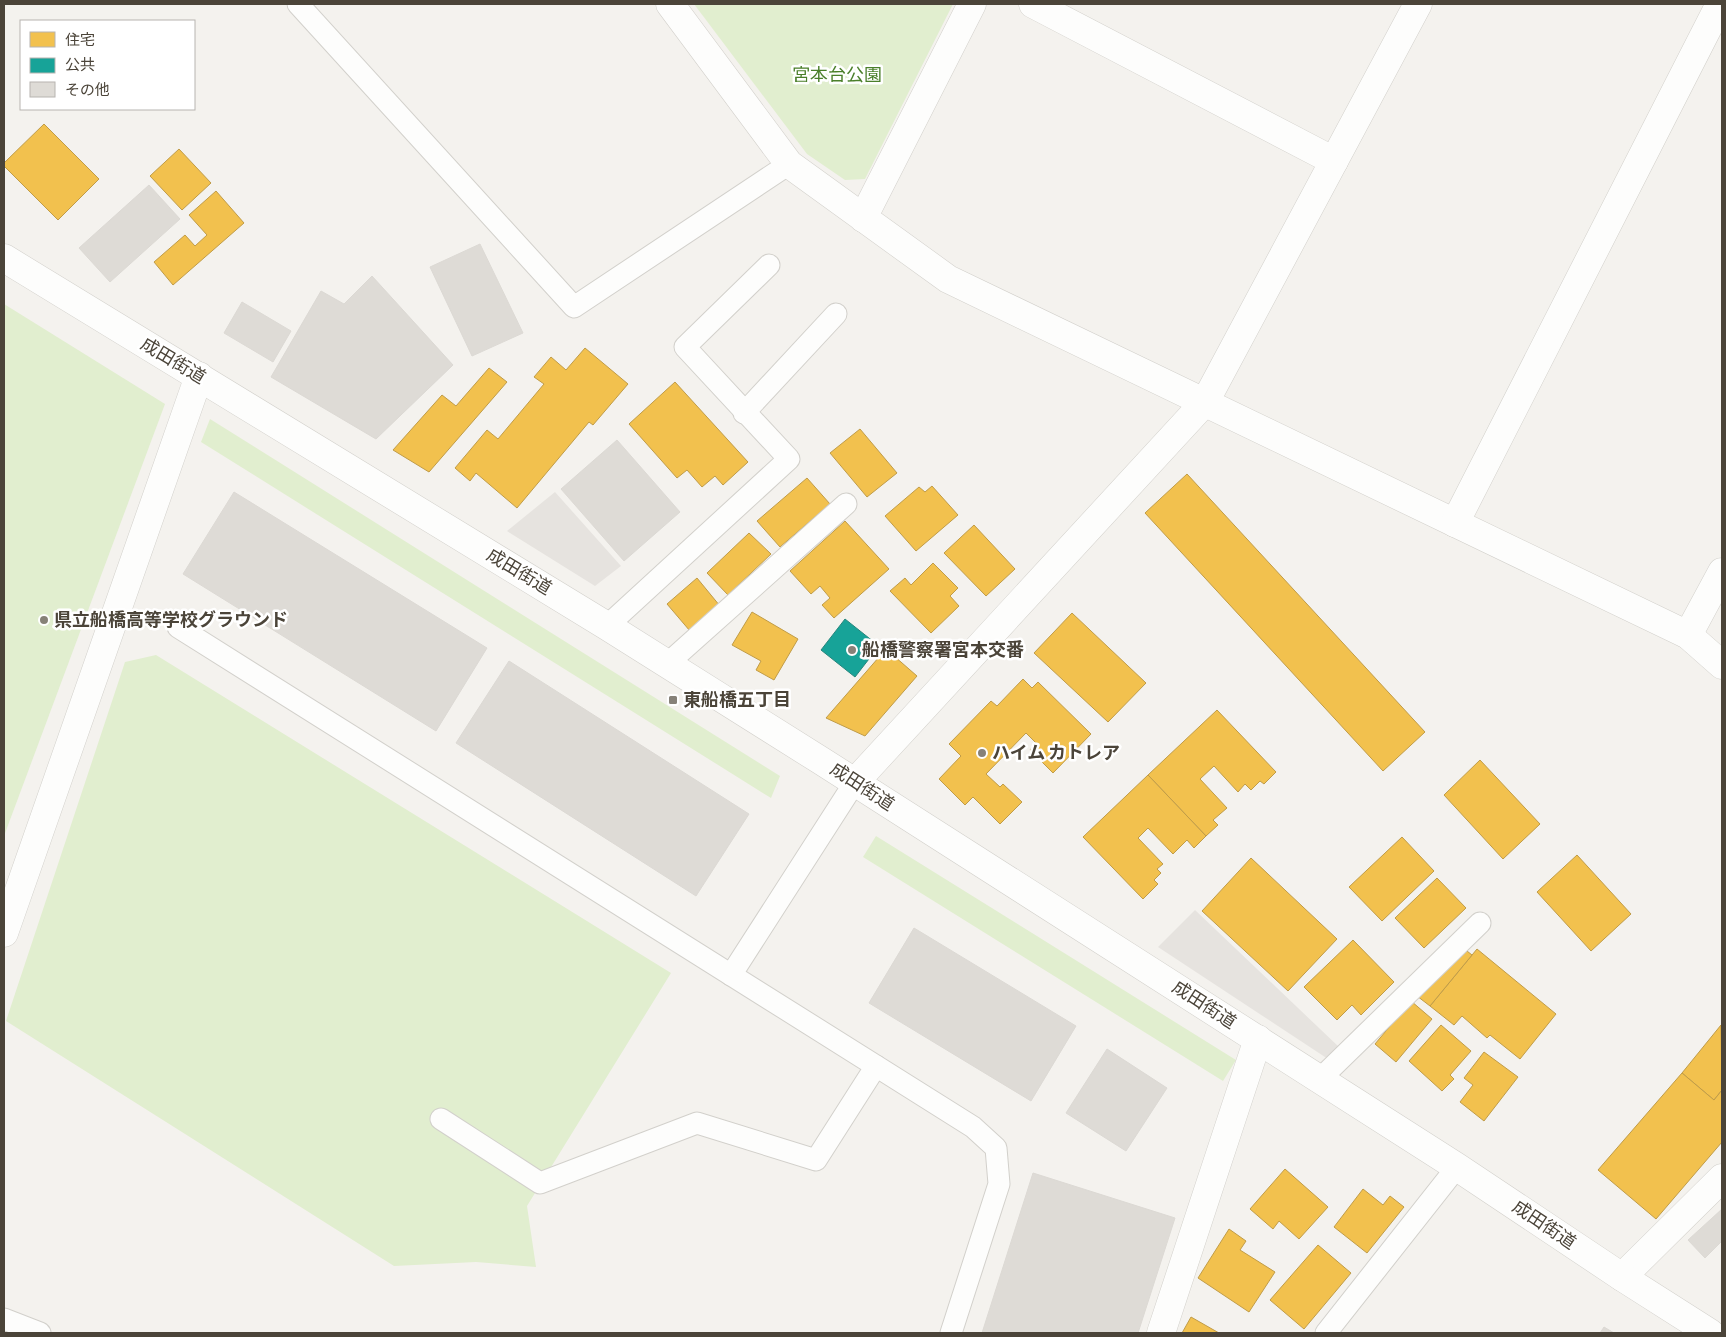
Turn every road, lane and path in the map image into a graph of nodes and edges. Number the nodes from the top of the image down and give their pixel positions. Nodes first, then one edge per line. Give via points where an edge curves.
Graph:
1 (298, 4) edge
2 (670, 4) edge
3 (972, 4) edge
4 (1033, 4) edge
5 (1418, 4) edge
6 (1720, 4) edge
7 (1334, 161) junction
8 (789, 164) junction
9 (863, 218) junction
10 (4, 258) edge
11 (769, 265) dead end
12 (836, 314) dead end
13 (199, 376) junction
14 (1205, 402) junction
15 (744, 413) junction
16 (846, 504) dead end
17 (1455, 524) junction
18 (1722, 572) edge
19 (608, 626) junction
20 (178, 627) dead end
21 (1688, 635) junction
22 (668, 664) junction
23 (1722, 665) edge
24 (855, 782) junction
25 (1480, 923) dead end
26 (4, 933) edge
27 (731, 975) junction
28 (1258, 1039) junction
29 (876, 1066) junction
30 (1320, 1079) junction
31 (441, 1118) dead end
32 (1457, 1167) junction
33 (1722, 1178) edge
34 (1622, 1277) junction
35 (4, 1319) edge
36 (40, 1333) edge
37 (951, 1333) edge
38 (1160, 1333) edge
39 (1326, 1333) edge
40 (1710, 1333) edge

1 - 8 lane via 574,307
2 - 8 street
3 - 9 street
4 - 7 street
5 - 7 street
6 - 17 street
7 - 14 street
8 - 9 street
9 - 14 street via 948,278
10 - 13 street, 成田街道
11 - 15 lane via 685,347
12 - 15 lane
13 - 19 street, 成田街道
13 - 26 street
14 - 17 street
14 - 24 street
15 - 19 lane via 789,459
16 - 22 lane
17 - 21 street
18 - 21 street
19 - 22 street, 成田街道
20 - 27 lane
21 - 23 street
22 - 24 street, 成田街道
24 - 27 lane
24 - 28 street, 成田街道
25 - 30 lane
27 - 29 lane
28 - 30 street, 成田街道
28 - 38 street
29 - 31 lane via 816,1160 697,1123 540,1183
29 - 37 lane via 973,1127 996,1148 999,1184
30 - 32 street, 成田街道
32 - 34 street, 成田街道
32 - 39 lane
33 - 34 street
34 - 40 street, 成田街道
35 - 36 lane

